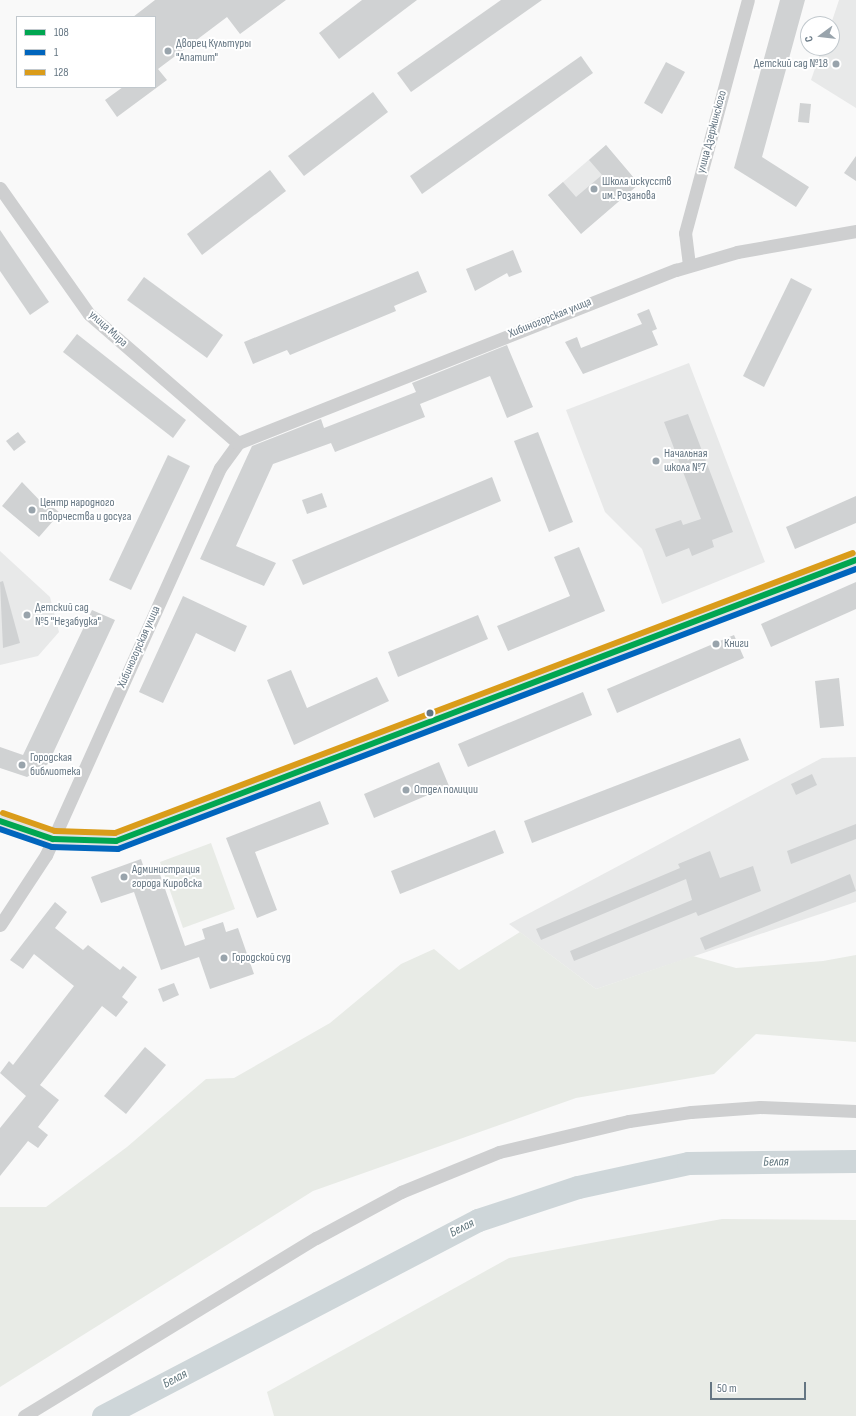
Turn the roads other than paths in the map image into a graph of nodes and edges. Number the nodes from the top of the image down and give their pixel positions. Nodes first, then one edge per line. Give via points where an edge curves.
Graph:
1 (748, 0) edge
2 (0, 188) edge
3 (856, 231) edge
4 (689, 266) junction
5 (238, 443) junction
6 (856, 560) edge
7 (0, 821) edge
8 (56, 833) junction
9 (0, 925) edge
10 (856, 1111) edge
11 (24, 1416) edge

1 - 4 street, улица Дзержинского via 684,233
2 - 5 street, улица Мира via 89,314
3 - 4 street, Хибиногорская улица via 737,252
4 - 5 street, Хибиногорская улица
5 - 8 street, Хибиногорская улица via 220,468
6 - 8 main road via 132,836 100,842
7 - 8 main road
8 - 9 street, Хибиногорская улица via 46,855
10 - 11 street via 760,1107 690,1112 629,1121 499,1152 401,1192 316,1238

